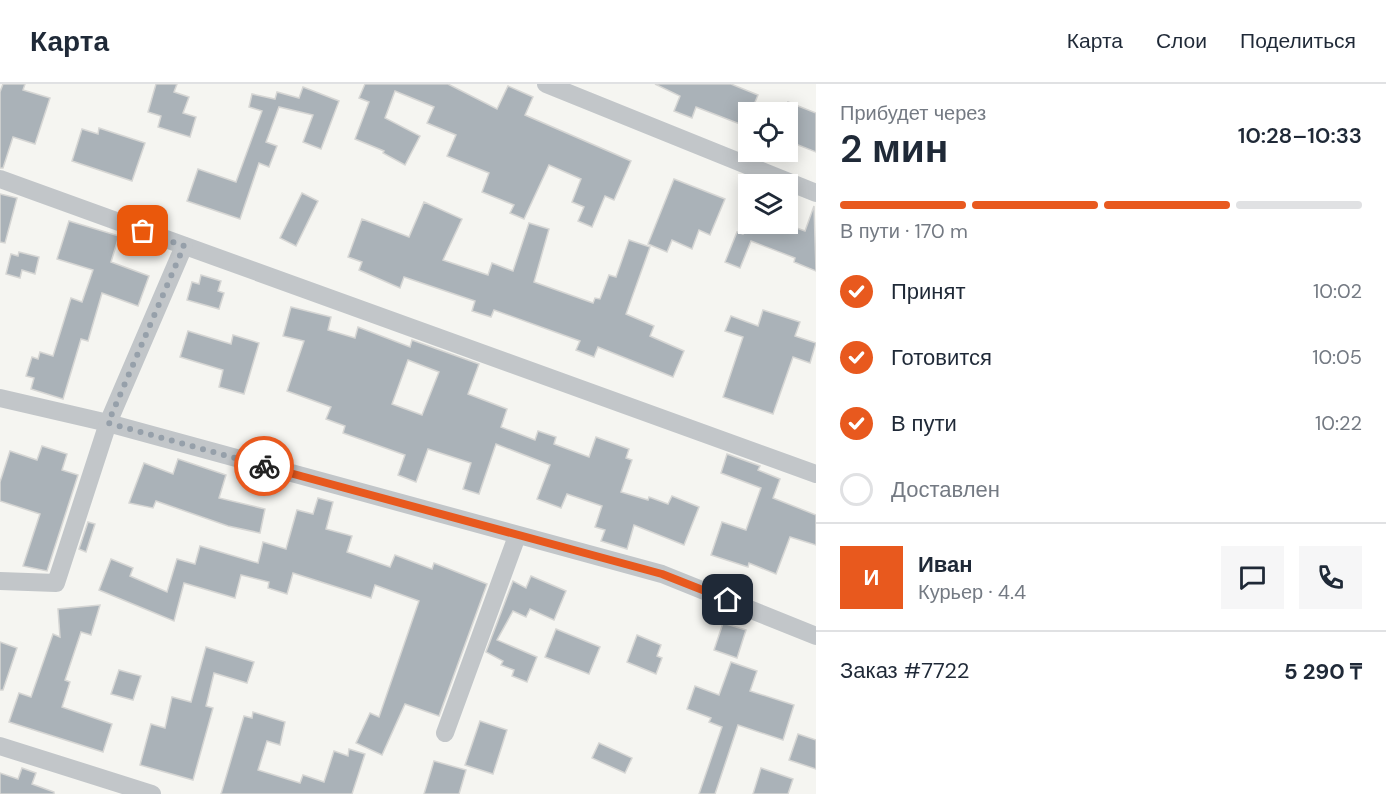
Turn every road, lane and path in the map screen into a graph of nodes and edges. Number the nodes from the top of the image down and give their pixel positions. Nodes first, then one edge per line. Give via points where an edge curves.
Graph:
1 (546, 84) edge
2 (0, 179) edge
3 (816, 193) edge
4 (184, 246) junction
5 (0, 398) edge
6 (108, 423) junction
7 (816, 474) edge
8 (518, 536) junction
9 (0, 581) edge
10 (816, 636) edge
11 (445, 733) dead end
12 (0, 746) edge
13 (152, 794) edge

1 - 3 street
2 - 4 street
4 - 6 street
4 - 7 street
5 - 6 street
6 - 8 street
6 - 9 street via 56,583
8 - 10 street via 662,574
8 - 11 street
12 - 13 street

